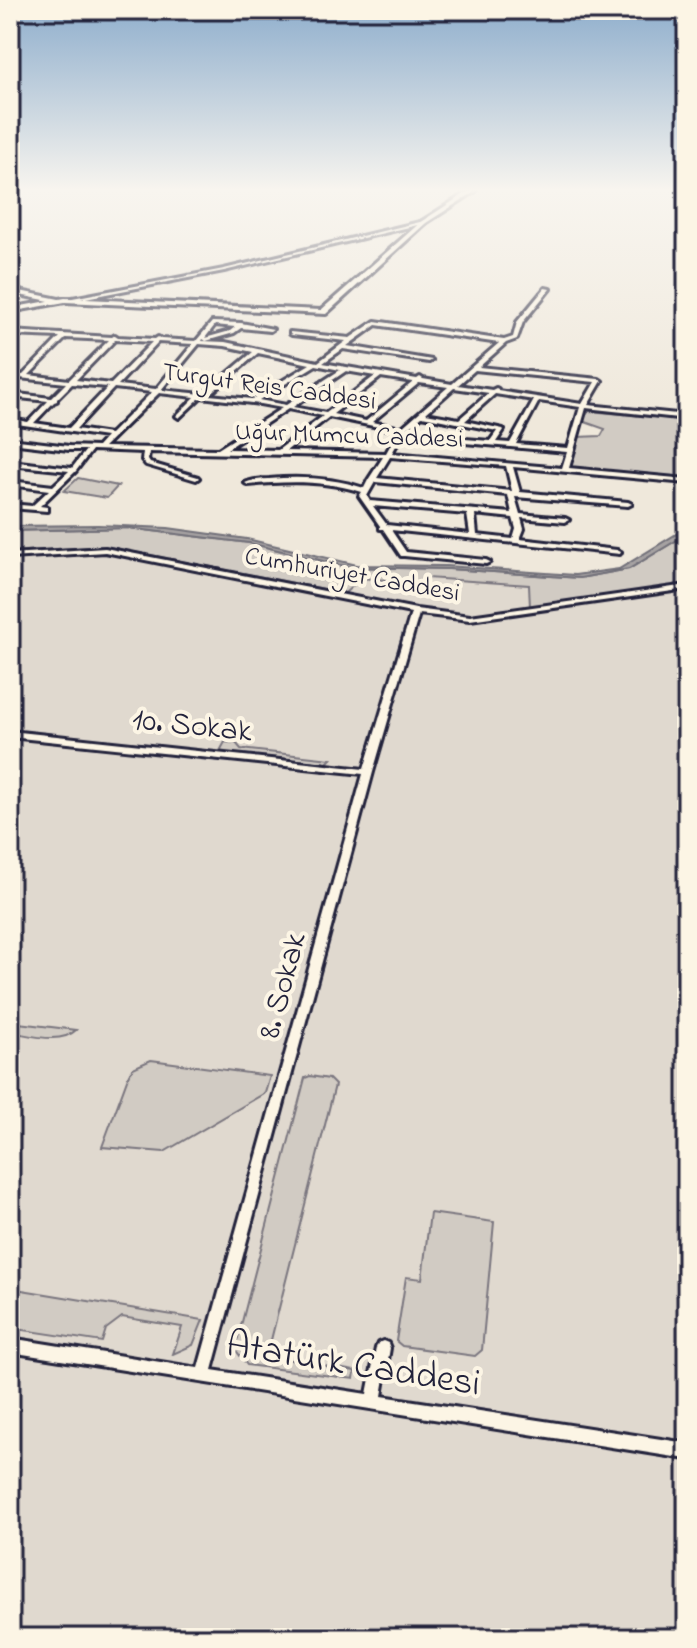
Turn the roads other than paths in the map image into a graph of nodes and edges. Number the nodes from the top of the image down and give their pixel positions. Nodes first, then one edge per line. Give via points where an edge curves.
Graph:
1 (233, 268) edge
2 (374, 268) edge
3 (547, 289) dead end
4 (10, 291) edge
5 (62, 301) junction
6 (10, 310) edge
7 (241, 325) junction
8 (270, 329) dead end
9 (10, 333) edge
10 (292, 333) dead end
11 (64, 336) junction
12 (115, 337) junction
13 (158, 339) junction
14 (352, 340) junction
15 (197, 341) junction
16 (504, 342) junction
17 (343, 347) junction
18 (258, 350) junction
19 (429, 360) dead end
20 (317, 364) junction
21 (475, 368) junction
22 (346, 369) junction
23 (381, 374) junction
24 (10, 375) edge
25 (24, 377) junction
26 (420, 379) junction
27 (74, 382) junction
28 (458, 384) junction
29 (116, 387) junction
30 (496, 390) junction
31 (157, 391) junction
32 (10, 395) edge
33 (202, 395) junction
34 (538, 398) junction
35 (55, 400) junction
36 (253, 401) junction
37 (584, 406) junction
38 (289, 407) junction
39 (329, 413) junction
40 (424, 414) junction
41 (179, 416) dead end
42 (687, 417) edge
43 (10, 421) edge
44 (369, 421) junction
45 (460, 422) junction
46 (29, 424) junction
47 (48, 427) junction
48 (403, 429) junction
49 (71, 430) junction
50 (111, 436) junction
51 (10, 442) edge
52 (30, 443) junction
53 (491, 444) junction
54 (512, 445) junction
55 (94, 449) junction
56 (146, 450) junction
57 (568, 450) junction
58 (218, 452) junction
59 (279, 453) junction
60 (388, 455) junction
61 (10, 463) edge
62 (19, 463) junction
63 (509, 465) junction
64 (74, 470) junction
65 (565, 470) junction
66 (10, 472) edge
67 (196, 478) dead end
68 (371, 480) junction
69 (687, 481) edge
70 (10, 483) edge
71 (248, 483) dead end
72 (52, 488) junction
73 (365, 491) junction
74 (514, 495) junction
75 (367, 503) junction
76 (628, 504) dead end
77 (10, 506) edge
78 (34, 508) junction
79 (44, 509) dead end
80 (471, 513) junction
81 (519, 516) junction
82 (565, 520) dead end
83 (383, 527) junction
84 (474, 537) junction
85 (516, 541) junction
86 (617, 552) dead end
87 (10, 556) edge
88 (486, 562) dead end
89 (687, 587) edge
90 (416, 611) junction
91 (10, 734) edge
92 (368, 772) junction
93 (10, 1345) edge
94 (383, 1348) dead end
95 (203, 1376) junction
96 (374, 1400) junction
97 (687, 1451) edge

1 - 5 street
2 - 5 main road via 329,310 306,314
3 - 16 street via 520,322 518,335
4 - 5 street
5 - 6 main road
7 - 8 street
7 - 15 street
7 - 15 street via 214,323
9 - 11 street
10 - 14 street
11 - 12 street
11 - 25 street
12 - 13 street
12 - 27 street
13 - 15 street
13 - 29 street
14 - 16 street via 375,323
14 - 17 street
15 - 18 street
15 - 31 street
16 - 21 street
17 - 19 street
17 - 20 street
18 - 20 street
18 - 33 street
20 - 22 street
20 - 36 street
21 - 28 street
21 - 37 street via 599,381
22 - 23 street
22 - 38 street
23 - 26 street
23 - 39 street
24 - 25 street, Turgut Reis Caddesi
25 - 27 street, Turgut Reis Caddesi
26 - 28 street
26 - 44 street
27 - 29 street, Turgut Reis Caddesi
27 - 35 street
28 - 30 street
28 - 40 street
29 - 31 street, Turgut Reis Caddesi
29 - 49 street
30 - 34 street
30 - 45 street
31 - 33 street, Turgut Reis Caddesi
31 - 50 street
32 - 35 street
33 - 36 street, Turgut Reis Caddesi
33 - 41 street
34 - 37 street
34 - 54 street
35 - 46 street
36 - 38 street, Turgut Reis Caddesi
37 - 42 street
37 - 57 street
38 - 39 street, Turgut Reis Caddesi
38 - 58 street
39 - 44 street, Turgut Reis Caddesi
39 - 59 street
40 - 45 street
40 - 48 street
43 - 46 street
44 - 48 street, Turgut Reis Caddesi
45 - 53 street via 501,430
46 - 47 street
47 - 49 street
47 - 52 street
48 - 53 street, Turgut Reis Caddesi
48 - 60 street
49 - 50 street
50 - 55 street
51 - 52 street, Uğur Mumcu Caddesi
52 - 55 street, Uğur Mumcu Caddesi
53 - 54 street, Turgut Reis Caddesi
54 - 57 street, Turgut Reis Caddesi
55 - 56 street, Uğur Mumcu Caddesi
55 - 64 street
56 - 58 street, Uğur Mumcu Caddesi
56 - 67 street via 148,464
57 - 65 street
58 - 59 street, Uğur Mumcu Caddesi
59 - 60 street, Uğur Mumcu Caddesi
60 - 63 street, Uğur Mumcu Caddesi
60 - 68 street
61 - 62 street
62 - 64 street
62 - 66 street
63 - 65 street, Uğur Mumcu Caddesi
63 - 74 street
64 - 72 street
65 - 69 street, Uğur Mumcu Caddesi
68 - 73 street
68 - 74 street
70 - 72 street
71 - 73 street via 306,478
72 - 78 street
73 - 75 street
74 - 76 street
74 - 81 street
75 - 80 street
75 - 83 street
77 - 78 street
78 - 79 street
80 - 81 street
80 - 84 street
81 - 82 street
81 - 85 street
83 - 84 street
83 - 88 street via 404,554
84 - 85 street
85 - 86 street
87 - 90 street, Cumhuriyet Caddesi via 111,551
89 - 90 street, Cumhuriyet Caddesi via 491,617
90 - 92 street, 8. Sokak
91 - 92 street, 10. Sokak
92 - 95 street, 8. Sokak
93 - 95 street, Atatürk Caddesi
94 - 96 street
95 - 96 street, Atatürk Caddesi
96 - 97 street, Atatürk Caddesi

